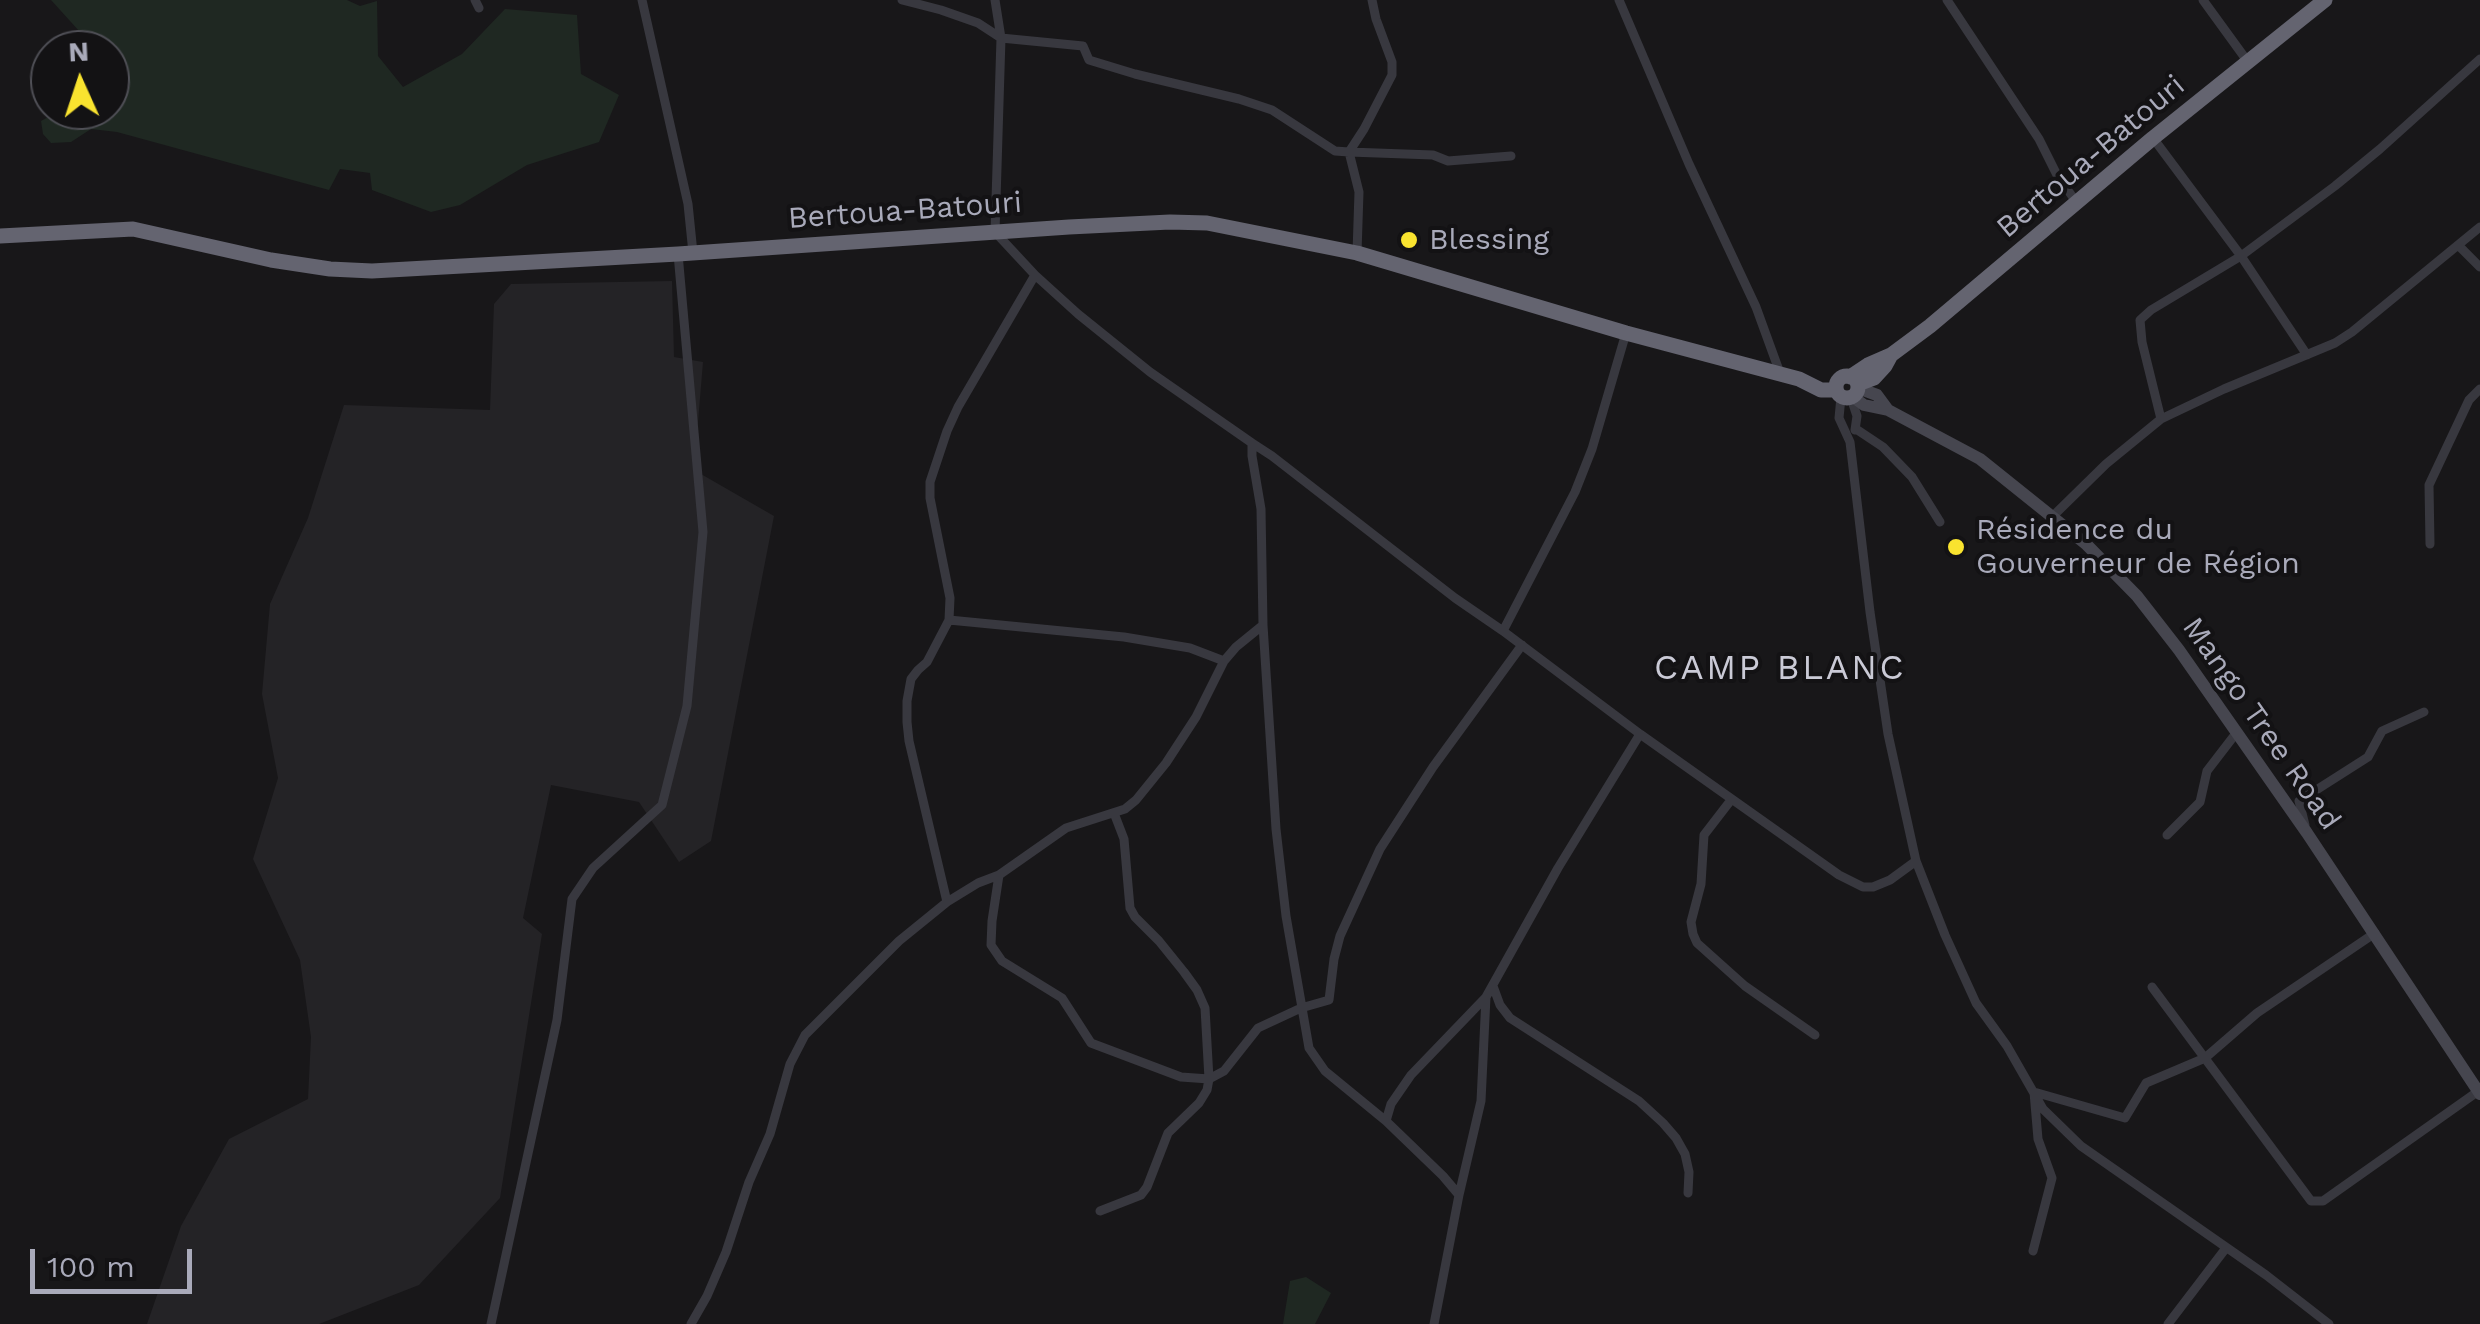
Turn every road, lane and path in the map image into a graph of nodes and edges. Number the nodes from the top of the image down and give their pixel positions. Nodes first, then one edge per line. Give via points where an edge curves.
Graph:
1 (642, 0) edge
2 (902, 0) edge
3 (1372, 0) edge
4 (1636, 0) edge
5 (1947, 0) edge
6 (2202, 0) edge
7 (2324, 0) edge
8 (997, 2) edge
9 (1620, 3) edge
10 (1002, 38) junction
11 (2480, 59) edge
12 (2248, 62) junction
13 (2153, 138) junction
14 (1348, 152) junction
15 (1512, 156) dead end
16 (2077, 203) junction
17 (2480, 227) edge
18 (995, 232) junction
19 (0, 236) edge
20 (2458, 245) junction
21 (1357, 253) junction
22 (685, 254) junction
23 (2241, 256) junction
24 (2480, 267) edge
25 (1034, 275) junction
26 (1626, 333) junction
27 (2306, 355) junction
28 (1781, 375) junction
29 (1848, 389) junction
30 (2480, 389) edge
31 (2161, 419) junction
32 (1856, 429) junction
33 (1850, 442) junction
34 (1252, 443) junction
35 (2053, 516) junction
36 (1940, 522) dead end
37 (2430, 544) dead end
38 (949, 620) junction
39 (1263, 625) junction
40 (1503, 631) junction
41 (1522, 645) junction
42 (1224, 661) junction
43 (2424, 712) dead end
44 (2237, 732) junction
45 (1640, 734) junction
46 (1732, 800) junction
47 (1114, 814) junction
48 (2308, 832) junction
49 (2167, 835) dead end
50 (1916, 861) junction
51 (999, 875) junction
52 (947, 902) junction
53 (2375, 933) junction
54 (1493, 986) junction
55 (2152, 988) dead end
56 (1486, 997) junction
57 (1301, 1008) junction
58 (1815, 1036) dead end
59 (2205, 1058) junction
60 (1209, 1079) junction
61 (2034, 1092) junction
62 (2479, 1092) edge
63 (1386, 1121) junction
64 (1688, 1193) dead end
65 (1459, 1195) junction
66 (1100, 1211) dead end
67 (2226, 1248) junction
68 (2033, 1252) dead end
69 (492, 1324) edge
70 (691, 1324) edge
71 (1434, 1324) edge
72 (2168, 1324) edge
73 (2328, 1324) edge

1 - 22 street via 688,204
2 - 10 street via 978,23
3 - 14 street via 1392,75
4 - 9 street
5 - 16 street
6 - 12 street
7 - 12 highway, Bertoua-Batouri
8 - 10 street
9 - 28 street
10 - 14 street via 1083,46 1090,60 1272,110 1335,151
10 - 18 street
11 - 23 street via 2350,174
12 - 13 highway, Bertoua-Batouri
13 - 16 highway, Bertoua-Batouri
13 - 23 street
14 - 15 street via 1448,161
14 - 21 street via 1358,192
16 - 29 highway, Bertoua-Batouri via 1891,356 1874,378
17 - 20 street
18 - 21 highway, Bertoua-Batouri via 1188,222
18 - 22 highway, Bertoua-Batouri
18 - 25 street
19 - 22 highway, Bertoua-Batouri via 133,229 271,260 372,271
20 - 24 street
20 - 27 street via 2352,332
21 - 26 highway, Bertoua-Batouri
22 - 69 street via 703,532 687,706 662,805 594,868 572,899 558,1020
23 - 27 street
23 - 31 street via 2140,320
25 - 34 street via 1150,372
25 - 38 street via 958,406 930,482
26 - 28 highway, Bertoua-Batouri
26 - 40 street via 1575,492
27 - 31 street
28 - 29 highway, Bertoua-Batouri via 1820,390
29 - 32 street
29 - 33 street via 1838,418
29 - 35 main road, Mango Tree Road via 1864,406 1888,410 1980,459
30 - 37 street via 2429,485
31 - 35 street
32 - 33 street
32 - 36 street via 1912,476
33 - 50 street via 1888,734
34 - 39 street via 1261,509
34 - 40 street
35 - 44 main road, Mango Tree Road via 2137,596
38 - 42 street via 1124,637
38 - 52 street via 912,679 907,701 909,741
39 - 42 street
39 - 57 street via 1276,830
40 - 41 street
41 - 45 street
41 - 57 street via 1380,849 1340,936 1329,1000
42 - 47 street via 1166,764 1136,800
43 - 48 street via 2382,731 2368,757 2299,801
44 - 48 main road, Mango Tree Road
44 - 49 street via 2206,771 2200,802
45 - 46 street
45 - 54 street
46 - 50 street via 1863,887 1890,880
46 - 58 street via 1704,834 1692,934 1745,986
47 - 51 street via 1055,834
47 - 60 street via 1124,839 1130,908 1205,1008
48 - 53 main road, Mango Tree Road
50 - 61 street via 1976,1003
51 - 52 street
51 - 60 street via 991,945 1002,961 1062,998 1091,1042 1181,1077
52 - 70 street via 806,1035 726,1252
53 - 59 street via 2257,1013
53 - 62 main road, Mango Tree Road
54 - 56 street
54 - 64 street via 1510,1018 1662,1123 1684,1154
55 - 59 street
56 - 63 street via 1410,1074
56 - 65 street via 1480,1100
57 - 60 street via 1258,1028 1224,1071
57 - 63 street via 1308,1048 1319,1065
59 - 61 street via 2146,1083 2124,1118
59 - 62 street via 2316,1202
60 - 66 street via 1199,1104 1168,1133 1147,1188
61 - 67 street via 2081,1146
61 - 68 street via 2038,1139 2052,1178
63 - 65 street
65 - 71 street
67 - 72 street
67 - 73 street

